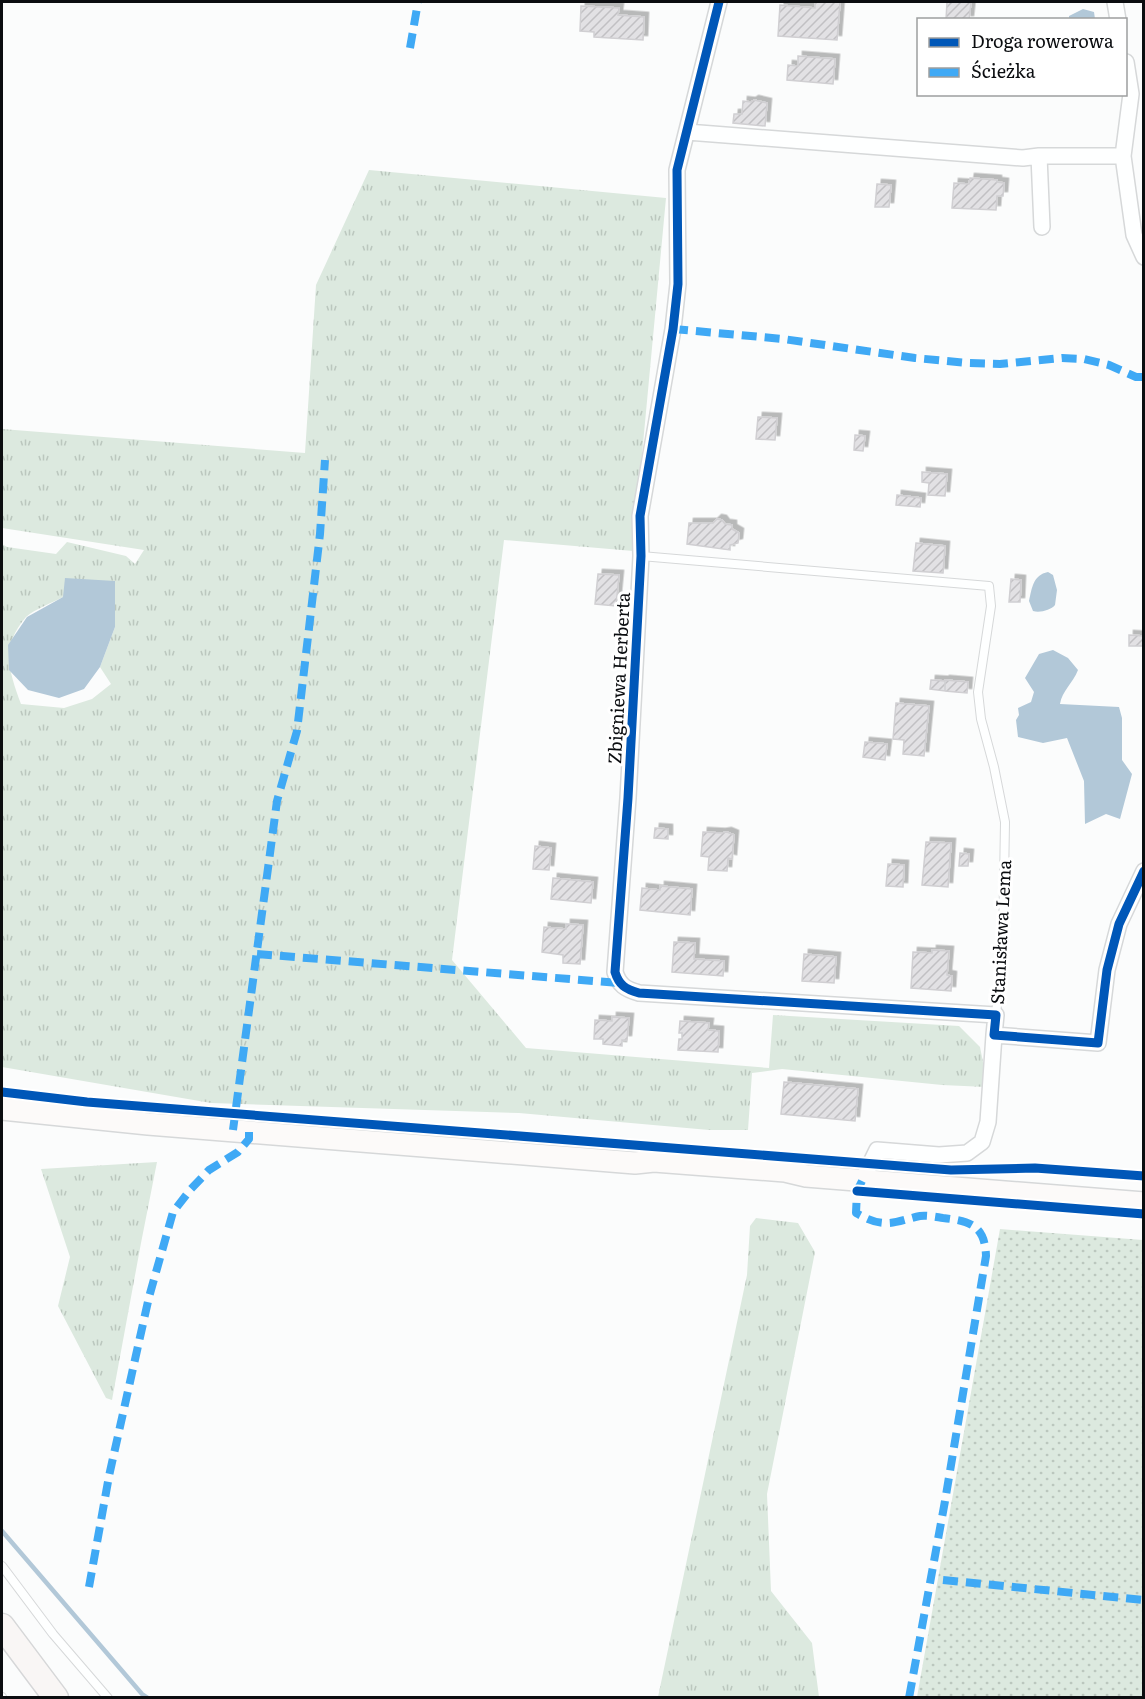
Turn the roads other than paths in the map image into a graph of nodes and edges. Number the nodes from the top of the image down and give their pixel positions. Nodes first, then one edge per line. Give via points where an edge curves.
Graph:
1 (719, 2) edge
2 (1115, 2) edge
3 (1118, 18) edge
4 (1127, 67) edge
5 (1137, 94) edge
6 (687, 132) junction
7 (1039, 156) junction
8 (1123, 156) junction
9 (1042, 227) dead end
10 (1143, 257) edge
11 (640, 556) junction
12 (1143, 871) edge
13 (996, 1015) junction
14 (994, 1035) junction
15 (2, 1109) edge
16 (862, 1181) junction
17 (1143, 1203) edge
18 (2, 1566) edge
19 (2, 1626) edge
20 (56, 1698) edge
21 (108, 1698) edge

1 - 6 street, Zbigniewa Herberta
2 - 3 street
4 - 5 street
5 - 8 street
6 - 7 street via 1023,158
6 - 11 street, Zbigniewa Herberta via 677,170 678,284 640,516
7 - 8 street
7 - 9 street
8 - 10 street via 1132,225
11 - 13 lane, Stanisława Lema via 989,586 991,606 978,692 1005,822 1003,941
11 - 13 street, Zbigniewa Herberta via 615,972 619,983 639,993
12 - 14 street via 1119,924 1107,970 1098,1043
13 - 14 street, Stanisława Lema
14 - 16 street, Stanisława Lema via 988,1122 982,1142 967,1153 877,1150
15 - 16 main road via 635,1163 654,1161 785,1171
16 - 17 main road
18 - 21 lane
19 - 20 main road

